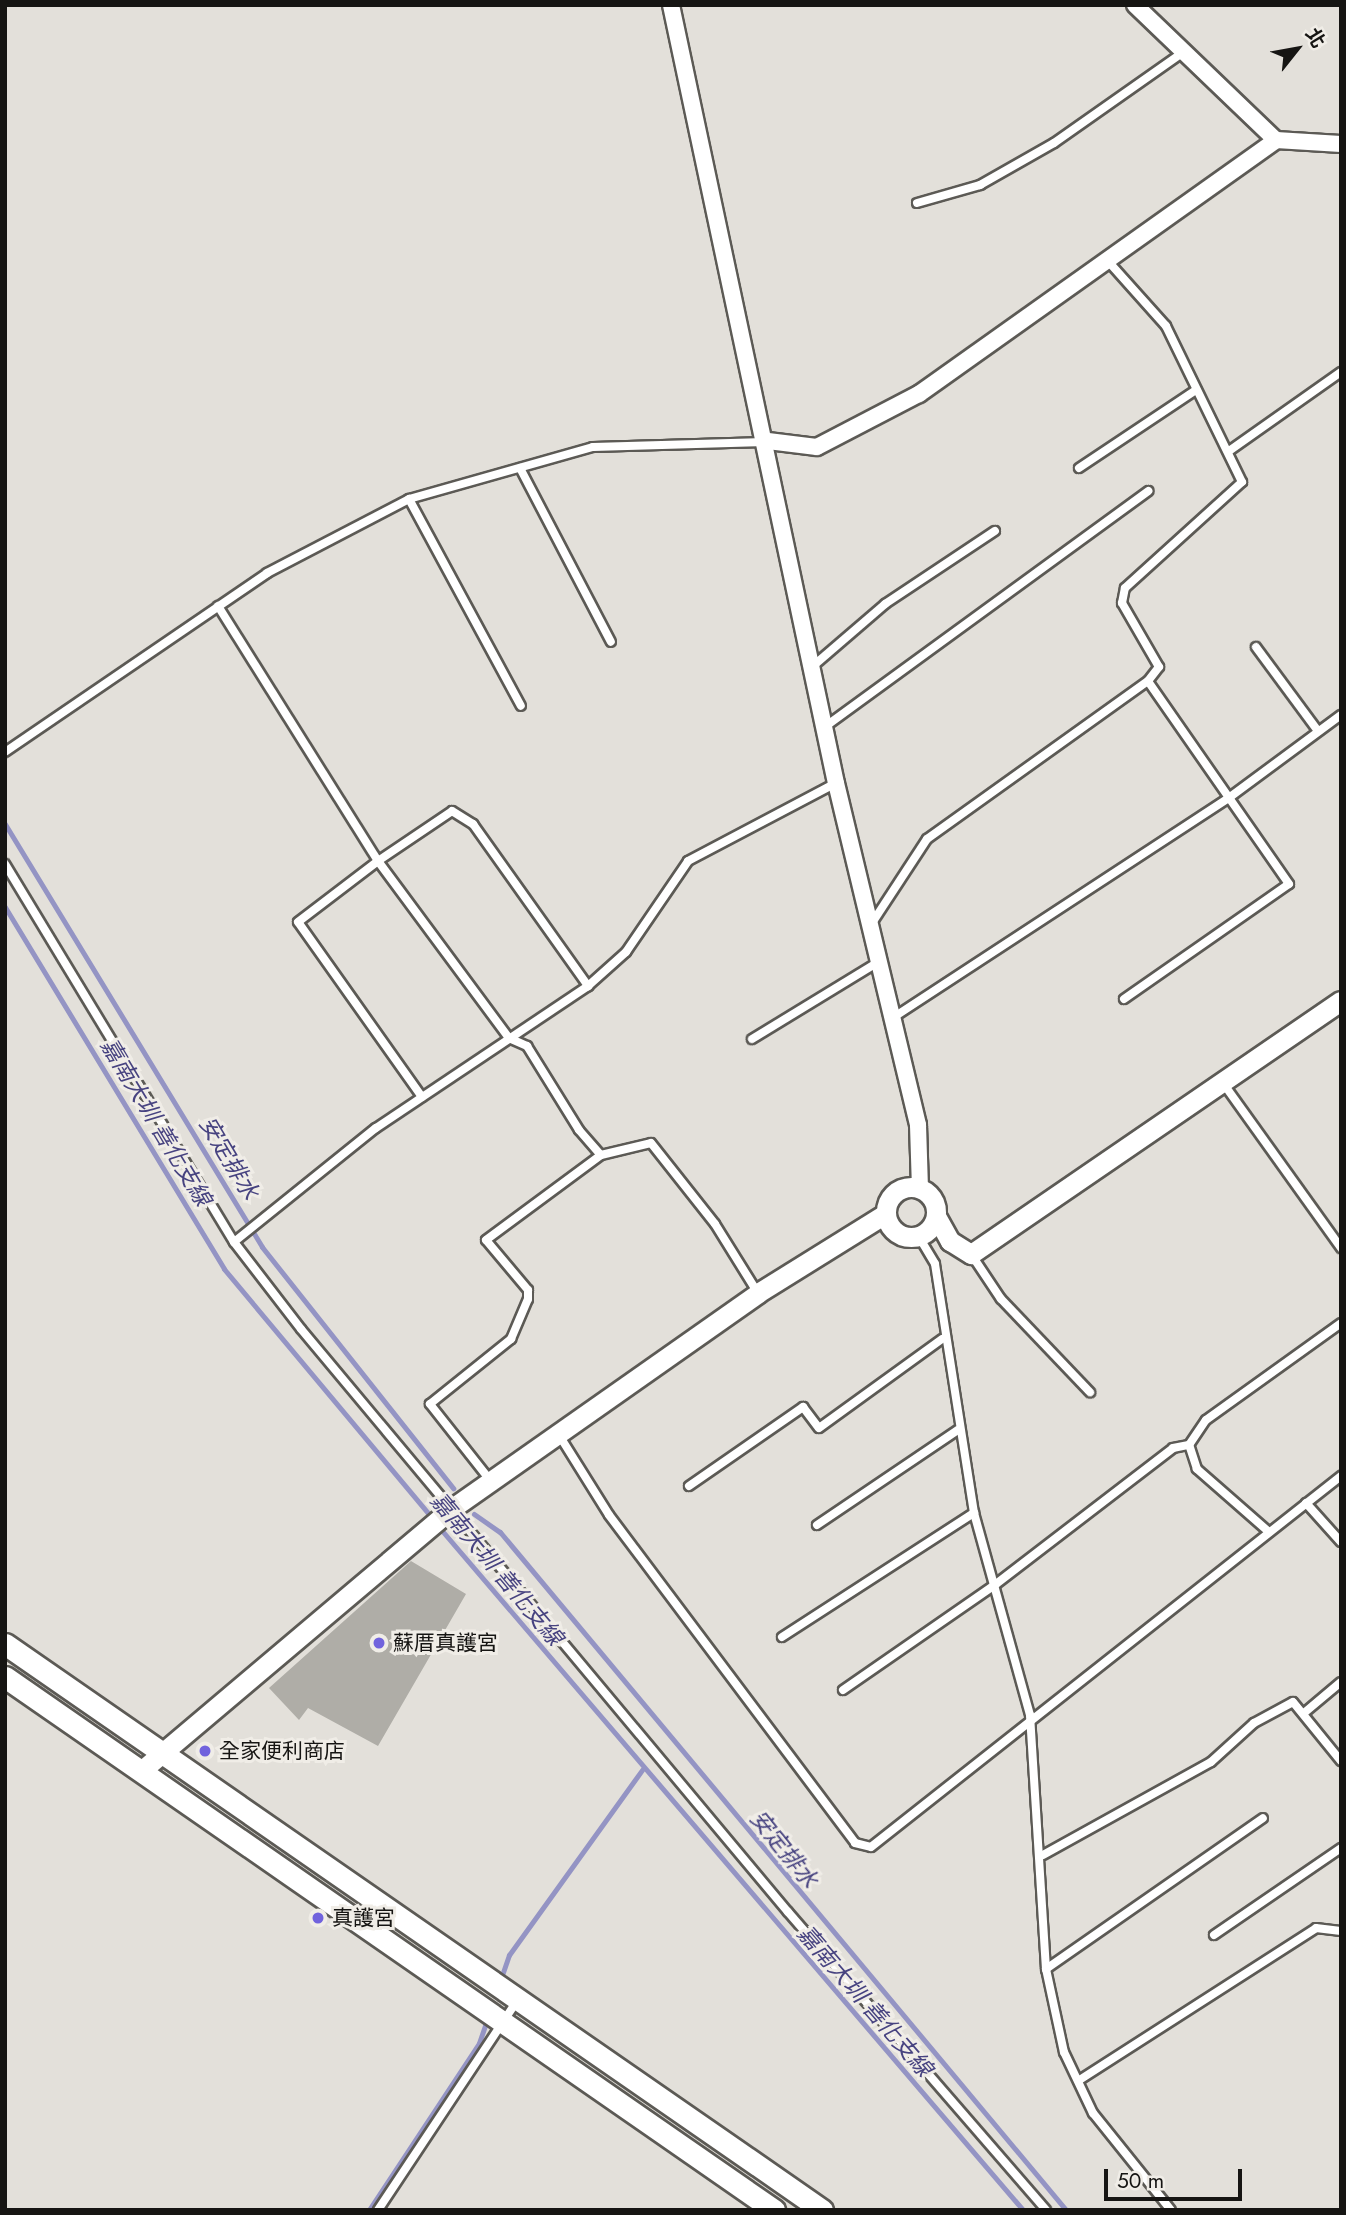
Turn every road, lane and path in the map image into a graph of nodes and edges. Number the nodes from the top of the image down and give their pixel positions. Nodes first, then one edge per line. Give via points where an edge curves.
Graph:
1 (671, 5) edge
2 (1135, 5) edge
3 (1185, 51) junction
4 (1276, 141) junction
5 (1341, 144) edge
6 (917, 203) dead end
7 (1107, 260) junction
8 (1341, 372) edge
9 (1196, 390) junction
10 (768, 442) junction
11 (1228, 451) junction
12 (520, 468) junction
13 (1079, 468) dead end
14 (1148, 491) dead end
15 (410, 499) junction
16 (995, 531) dead end
17 (218, 606) junction
18 (611, 642) dead end
19 (1256, 647) dead end
20 (813, 666) junction
21 (1148, 681) junction
22 (521, 706) dead end
23 (1341, 715) edge
24 (826, 726) junction
25 (1318, 731) junction
26 (5, 752) edge
27 (836, 783) junction
28 (1230, 797) junction
29 (378, 860) junction
30 (5, 864) edge
31 (869, 928) junction
32 (878, 962) junction
33 (588, 986) junction
34 (1124, 999) dead end
35 (1341, 1001) edge
36 (894, 1017) junction
37 (509, 1038) junction
38 (752, 1039) dead end
39 (1221, 1081) junction
40 (422, 1097) junction
41 (600, 1155) junction
42 (920, 1189) junction
43 (885, 1214) junction
44 (936, 1216) junction
45 (919, 1237) junction
46 (234, 1242) junction
47 (1341, 1248) edge
48 (971, 1254) junction
49 (758, 1293) junction
50 (1341, 1322) edge
51 (942, 1339) junction
52 (1090, 1392) dead end
53 (958, 1430) junction
54 (559, 1435) junction
55 (1189, 1445) junction
56 (1341, 1476) edge
57 (492, 1482) junction
58 (689, 1486) dead end
59 (1306, 1503) junction
60 (448, 1512) junction
61 (974, 1513) junction
62 (817, 1525) dead end
63 (1269, 1532) junction
64 (1341, 1542) edge
65 (996, 1584) junction
66 (782, 1637) dead end
67 (5, 1644) edge
68 (5, 1676) edge
69 (1341, 1682) edge
70 (843, 1690) dead end
71 (5, 1693) edge
72 (40, 1700) junction
73 (1304, 1713) junction
74 (1030, 1715) junction
75 (161, 1751) junction
76 (1341, 1761) edge
77 (141, 1771) junction
78 (1263, 1818) dead end
79 (1341, 1848) edge
80 (1043, 1855) junction
81 (1341, 1931) edge
82 (1213, 1935) dead end
83 (1046, 1969) junction
84 (517, 2001) junction
85 (504, 2023) junction
86 (1081, 2079) junction
87 (378, 2210) edge
88 (774, 2210) edge
89 (821, 2210) edge
90 (1046, 2210) edge
91 (1171, 2210) edge

1 - 10 street
2 - 3 street
3 - 4 street
3 - 6 lane via 1054,143 980,184
4 - 5 street
4 - 7 street
7 - 9 lane via 1166,326
7 - 10 street via 919,394 817,447
8 - 11 lane
9 - 11 lane
9 - 13 lane
10 - 12 lane via 593,447
10 - 20 street
11 - 21 lane via 1242,482 1125,588 1122,603 1159,667
12 - 15 lane
12 - 18 lane
14 - 24 lane
15 - 17 lane
15 - 22 lane
16 - 20 lane via 885,604
17 - 26 lane
17 - 29 lane
19 - 25 lane
20 - 24 street
21 - 28 lane
21 - 31 lane via 927,839
23 - 25 lane
24 - 27 street
25 - 28 lane
27 - 31 street
27 - 33 lane via 688,861 626,952
28 - 34 lane via 1289,884
28 - 36 lane
29 - 33 lane via 452,811 473,824
29 - 37 lane
29 - 40 lane via 298,922
30 - 46 lane
31 - 32 street
32 - 36 street
32 - 38 lane
33 - 37 lane
35 - 39 street
36 - 42 street via 918,1125
37 - 40 lane
37 - 41 lane via 527,1046
39 - 47 lane
39 - 48 street
40 - 46 lane
41 - 49 lane via 651,1143 715,1224
41 - 57 lane via 486,1240 528,1290 528,1299 511,1339 430,1404
42 - 43 street via 896,1192
42 - 44 street via 933,1199
43 - 45 street via 896,1234
43 - 49 street
44 - 45 street
44 - 48 street via 950,1241
45 - 51 lane via 935,1264
46 - 60 lane
48 - 52 lane via 1001,1299
49 - 54 street
50 - 55 lane via 1206,1420
51 - 53 lane
51 - 58 lane via 818,1428 803,1407
53 - 61 lane
53 - 62 lane
54 - 57 street
54 - 74 lane via 609,1514 855,1843 871,1847
55 - 63 lane via 1197,1469
55 - 65 lane via 1173,1448
56 - 59 lane
57 - 60 street
59 - 63 lane
59 - 64 lane
60 - 75 street
60 - 90 lane
61 - 65 lane
61 - 66 lane
63 - 74 lane
65 - 70 lane
65 - 74 lane
67 - 75 main road
68 - 72 main road
69 - 73 lane
71 - 72 main road
72 - 77 main road
73 - 76 lane
73 - 80 lane via 1293,1702 1254,1723 1211,1762
74 - 80 lane
75 - 77 street
75 - 84 main road
77 - 85 main road
78 - 83 lane
79 - 82 lane
80 - 83 lane
81 - 86 lane via 1316,1928
83 - 86 lane via 1064,2052
84 - 85 lane
84 - 89 main road
85 - 87 lane
85 - 88 main road
86 - 91 lane via 1093,2113

